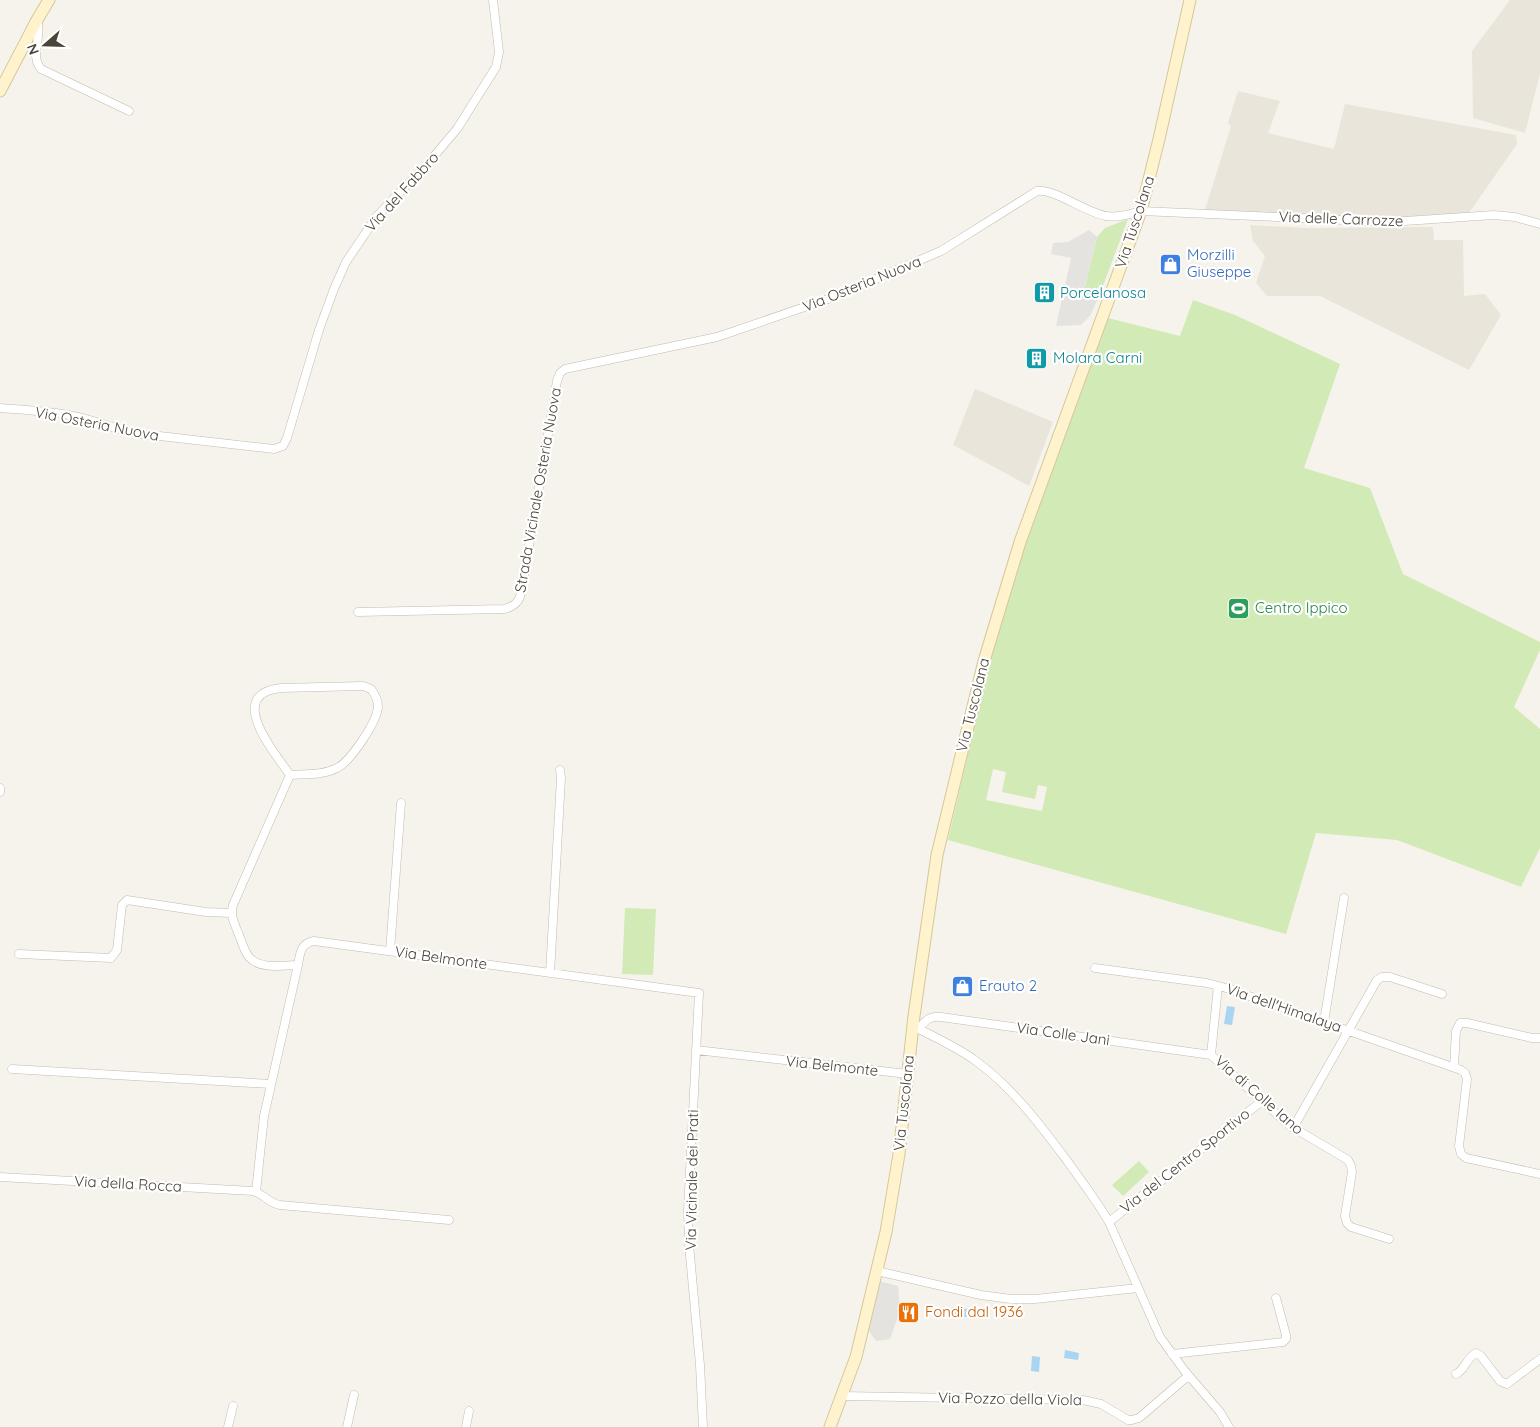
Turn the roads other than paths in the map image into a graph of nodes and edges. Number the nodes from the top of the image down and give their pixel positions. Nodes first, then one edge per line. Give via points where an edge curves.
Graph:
1 (49, 0) edge
2 (493, 0) edge
3 (1190, 0) edge
4 (37, 20) junction
5 (0, 91) edge
6 (129, 111) dead end
7 (1141, 211) junction
8 (1540, 224) edge
9 (565, 369) joint
10 (0, 408) edge
11 (283, 446) joint
12 (358, 612) dead end
13 (560, 770) dead end
14 (290, 775) junction
15 (0, 788) edge
16 (0, 792) edge
17 (401, 803) dead end
18 (1344, 898) dead end
19 (231, 913) junction
20 (390, 952) junction
21 (19, 954) dead end
22 (298, 965) junction
23 (1095, 968) dead end
24 (550, 973) junction
25 (1218, 986) junction
26 (699, 993) joint
27 (1442, 994) dead end
28 (1324, 1022) junction
29 (916, 1027) junction
30 (1348, 1030) junction
31 (1540, 1038) edge
32 (696, 1050) junction
33 (1211, 1055) junction
34 (1454, 1067) junction
35 (12, 1069) dead end
36 (908, 1074) junction
37 (271, 1084) junction
38 (1262, 1101) junction
39 (1293, 1128) junction
40 (1540, 1174) edge
41 (0, 1177) edge
42 (256, 1192) junction
43 (449, 1220) dead end
44 (1109, 1222) junction
45 (1389, 1239) dead end
46 (877, 1271) junction
47 (1138, 1288) junction
48 (1276, 1298) dead end
49 (1172, 1354) junction
50 (1540, 1359) edge
51 (1456, 1374) dead end
52 (1188, 1376) junction
53 (354, 1395) dead end
54 (842, 1396) junction
55 (233, 1406) dead end
56 (469, 1411) dead end
57 (228, 1427) edge
58 (347, 1427) edge
59 (466, 1427) edge
60 (703, 1427) edge
61 (830, 1427) edge
62 (1229, 1427) edge

1 - 4 main road
2 - 11 street, Via del Fabbro via 499,48 497,64 457,128 377,216 346,262 319,330
3 - 7 main road, Via Tuscolana
4 - 5 main road
4 - 6 street via 40,30 36,57 41,69
7 - 8 street, Via delle Carrozze via 1390,222 1494,215
7 - 9 street, Via Osteria Nuova via 1116,217 1103,216 1046,191 1037,191 941,251 831,298 717,337
7 - 29 main road, Via Tuscolana via 1020,542 984,661 937,855
9 - 12 street, Strada Vicinale Osteria Nuova via 557,381 518,601 512,607 502,609
10 - 11 street, Via Osteria Nuova via 65,415 142,434 274,448
13 - 24 street
14 - 14 street via 331,771 348,760 364,738 377,711 371,689 363,686 281,688 260,698 255,711 258,726
14 - 19 street
15 - 16 street
17 - 20 street
18 - 28 street
19 - 21 street via 127,900 122,904 117,950 111,958
19 - 22 street via 247,954 254,961 264,965
20 - 22 street, Via Belmonte via 312,942 302,947
20 - 24 street, Via Belmonte
22 - 37 street
23 - 25 street, Via dell'Himalaya
24 - 26 street, Via Belmonte
25 - 28 street, Via dell'Himalaya
25 - 33 street, Via di Colle Iano
26 - 32 street, Via Vicinale dei Prati
27 - 30 street via 1392,977 1382,977 1375,982
28 - 30 street, Via dell'Himalaya
29 - 33 street, Via Colle Jani via 930,1017 941,1017
29 - 36 main road, Via Tuscolana
29 - 44 street via 970,1057 1012,1094 1044,1130
30 - 34 street, Via dell'Himalaya
30 - 39 street
31 - 34 street via 1467,1022 1460,1024 1456,1031
32 - 36 street, Via Belmonte
32 - 60 street, Via Vicinale dei Prati via 688,1219
33 - 38 street, Via di Colle Iano
34 - 40 street, Via dell'Himalaya via 1466,1075 1467,1084 1459,1146 1461,1154 1466,1158
35 - 37 street
36 - 46 main road, Via Tuscolana via 895,1183
37 - 42 street via 263,1120
38 - 39 street, Via di Colle Iano
38 - 44 street, Via del Centro Sportivo
39 - 45 street, Via di Colle Iano via 1350,1163 1348,1225
41 - 42 street, Via della Rocca
42 - 43 street, Via della Rocca via 280,1206
44 - 47 street
46 - 47 street via 1011,1299
46 - 54 main road, Via Tuscolana via 858,1349
47 - 49 street via 1155,1327
48 - 49 street via 1286,1334 1283,1342
49 - 52 street
50 - 51 street via 1508,1384 1500,1381 1476,1353
52 - 54 street, Via Pozzo della Viola via 1139,1418 1132,1420 1099,1403 1083,1400
52 - 62 street
53 - 58 street
54 - 61 main road, Via Tuscolana
55 - 57 street
56 - 59 street

